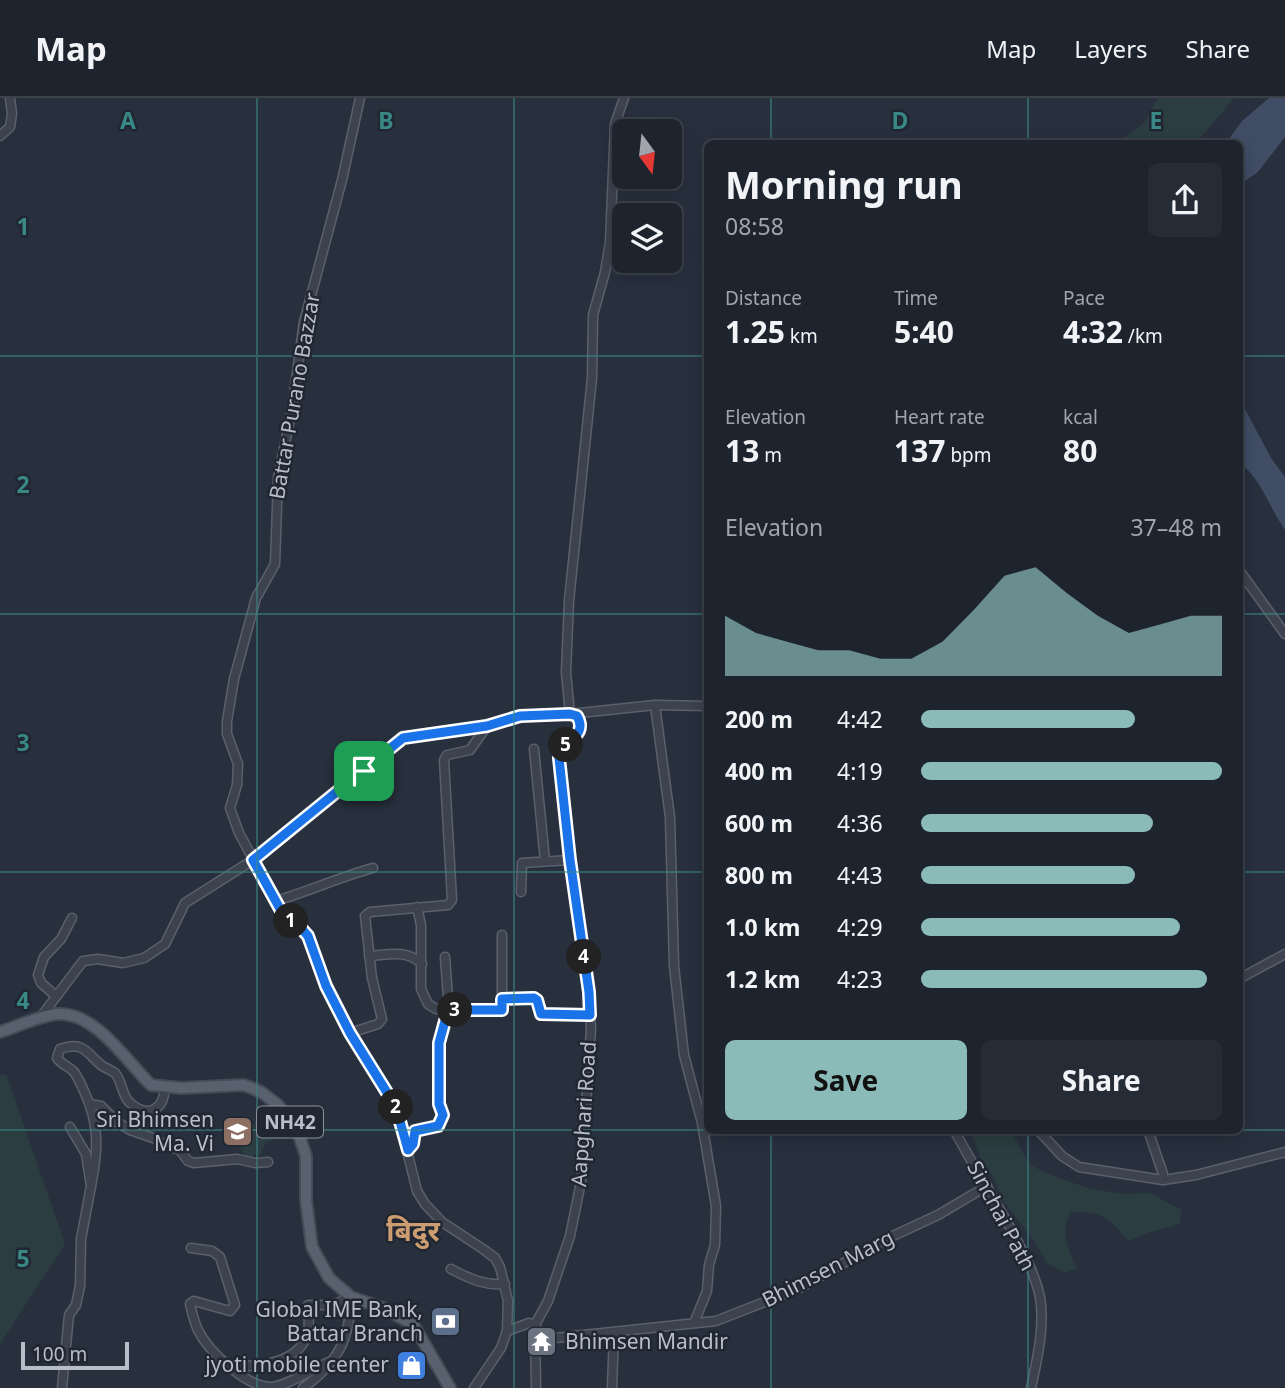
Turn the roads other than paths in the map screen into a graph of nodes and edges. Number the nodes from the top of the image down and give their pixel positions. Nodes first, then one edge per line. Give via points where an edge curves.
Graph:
1 (10, 98) edge
2 (360, 98) edge
3 (620, 100) edge
4 (0, 136) edge
5 (1243, 576) edge
6 (1285, 634) edge
7 (655, 705) junction
8 (704, 706) edge
9 (570, 714) junction
10 (487, 726) junction
11 (534, 748) dead end
12 (253, 860) junction
13 (570, 860) junction
14 (545, 861) junction
15 (373, 868) dead end
16 (521, 892) dead end
17 (276, 901) junction
18 (417, 907) junction
19 (72, 918) dead end
20 (502, 934) dead end
21 (1285, 954) edge
22 (369, 956) junction
23 (445, 957) dead end
24 (422, 964) junction
25 (1243, 977) edge
26 (56, 996) junction
27 (502, 999) junction
28 (448, 1010) junction
29 (590, 1015) junction
30 (39, 1020) junction
31 (0, 1032) edge
32 (350, 1033) junction
33 (165, 1087) junction
34 (90, 1104) junction
35 (70, 1127) dead end
36 (956, 1134) edge
37 (1042, 1134) edge
38 (1150, 1134) edge
39 (408, 1150) junction
40 (1285, 1152) edge
41 (268, 1162) dead end
42 (1163, 1180) junction
43 (91, 1186) junction
44 (987, 1186) junction
45 (191, 1248) dead end
46 (451, 1269) dead end
47 (505, 1283) junction
48 (351, 1297) junction
49 (694, 1323) junction
50 (507, 1331) junction
51 (614, 1332) junction
52 (536, 1340) junction
53 (331, 1361) junction
54 (228, 1365) junction
55 (62, 1388) edge
56 (303, 1388) edge
57 (450, 1388) edge
58 (474, 1388) edge
59 (536, 1388) edge
60 (612, 1388) edge
61 (1031, 1388) edge

1 - 4 street via 10,127
2 - 12 street, Battar Purano Bazzar via 303,321 278,478 275,564 256,598 226,721 238,764 230,808
3 - 9 street via 610,242 593,315 592,378 569,601 566,673
5 - 6 street
7 - 8 street
7 - 9 street
7 - 49 street via 670,817 674,966 684,1055 702,1123 716,1206 708,1291
9 - 10 street via 520,716
9 - 13 street, Aapghari Road via 581,724 579,734 562,748 559,758
10 - 12 street via 403,738
10 - 18 street via 470,750 447,755 444,760 453,900 448,905
11 - 14 street
12 - 17 street, Battar Purano Bazzar
12 - 26 street via 186,903 165,944 144,958 123,963 83,961
13 - 14 street
13 - 29 street, Aapghari Road
14 - 16 street via 522,863
15 - 17 street
17 - 32 street, Battar Purano Bazzar via 284,916 308,936
18 - 22 street via 365,916
18 - 24 street
19 - 26 street via 44,957 38,975
20 - 27 street
21 - 25 street
22 - 24 street via 401,953
22 - 32 street via 381,1022
23 - 28 street
24 - 28 street via 424,998 436,1009
26 - 30 street
27 - 28 street via 502,1010
27 - 29 street via 534,998 541,1014 546,1015
28 - 39 street via 439,1043 443,1115 438,1126 415,1131
29 - 52 street, Aapghari Road via 581,1182 570,1236 536,1323
30 - 31 main road
30 - 33 main road via 57,1014 85,1021 151,1085
32 - 39 street, Battar Purano Bazzar via 396,1107
33 - 34 street via 159,1108 138,1107 128,1101 115,1074 85,1049 73,1045 60,1049 57,1058 75,1073
33 - 48 main road, NH42 via 244,1085 278,1105 299,1135 306,1156 312,1247 329,1278
34 - 41 street via 101,1106 130,1130 178,1149 194,1163
34 - 43 street via 98,1153
35 - 43 street via 86,1154
36 - 44 street, Sinchai Path
37 - 42 street via 1079,1167
38 - 42 street
39 - 47 street, Battar Purano Bazzar via 417,1191 425,1204 442,1222 495,1258
40 - 42 street
43 - 55 street
44 - 49 street, Bhimsen Marg via 800,1289 716,1321
44 - 61 street, Sinchai Path via 1030,1264 1040,1300
45 - 54 street via 220,1257 235,1305 230,1311 194,1301 190,1304 198,1331
46 - 47 street via 473,1280
47 - 50 street, Battar Purano Bazzar
48 - 53 street via 346,1337
48 - 54 street via 333,1305 308,1305 309,1331 296,1352 258,1365
48 - 57 main road, NH42 via 413,1324
49 - 51 street, Bhimsen Marg
50 - 52 street via 529,1323 535,1325
50 - 58 street, Battar Purano Bazzar
51 - 52 street, Bhimsen Marg
51 - 60 street
52 - 59 street, Aapghari Road
53 - 54 street via 270,1387 242,1378
53 - 56 street

